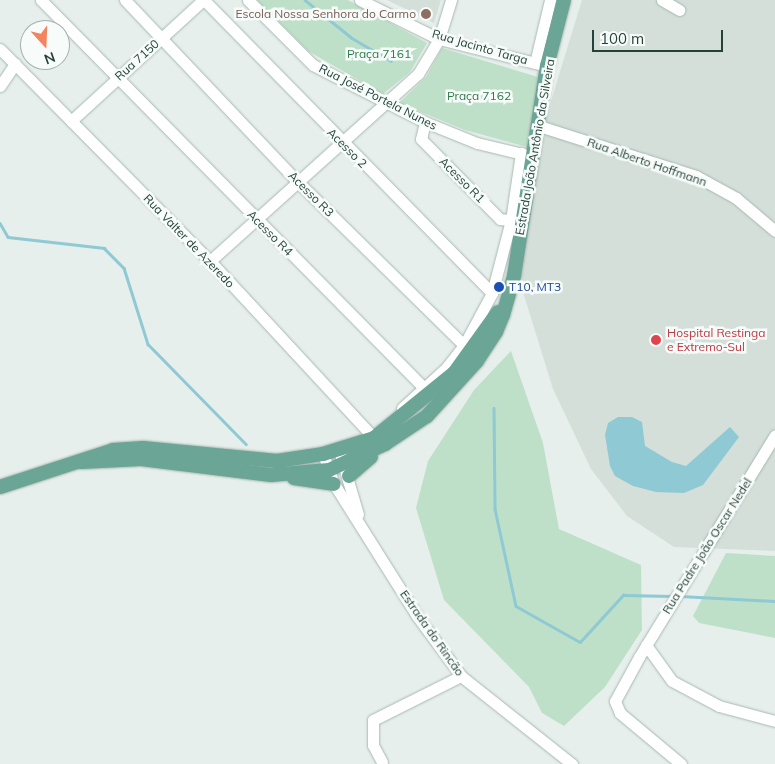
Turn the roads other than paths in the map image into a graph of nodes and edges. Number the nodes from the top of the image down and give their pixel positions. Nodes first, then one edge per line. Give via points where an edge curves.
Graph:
1 (42, 0) edge
2 (125, 0) edge
3 (204, 0) edge
4 (248, 0) edge
5 (360, 0) edge
6 (451, 0) edge
7 (564, 0) edge
8 (662, 0) edge
9 (548, 1) edge
10 (679, 10) dead end
11 (162, 38) junction
12 (440, 39) junction
13 (0, 48) edge
14 (15, 64) junction
15 (541, 64) junction
16 (119, 77) junction
17 (0, 86) edge
18 (387, 103) junction
19 (71, 121) junction
20 (425, 122) junction
21 (536, 125) junction
22 (342, 143) junction
23 (526, 155) junction
24 (298, 182) junction
25 (256, 220) junction
26 (516, 220) junction
27 (775, 231) edge
28 (210, 261) junction
29 (500, 271) junction
30 (514, 276) junction
31 (492, 293) junction
32 (509, 294) junction
33 (464, 345) junction
34 (450, 370) junction
35 (423, 387) junction
36 (775, 435) edge
37 (380, 439) junction
38 (339, 450) junction
39 (324, 454) junction
40 (81, 462) junction
41 (329, 470) junction
42 (346, 470) junction
43 (271, 475) junction
44 (334, 484) junction
45 (0, 487) edge
46 (360, 521) junction
47 (646, 645) junction
48 (461, 676) junction
49 (775, 721) edge
50 (382, 762) dead end
51 (564, 762) edge
52 (681, 764) edge

1 - 16 street, Acesso R4
2 - 11 street, Acesso R3
3 - 11 street, Rua 7150
3 - 22 street, Acesso 2
4 - 18 street, Rua José Portela Nunes via 313,65
5 - 12 street, Rua Jacinto Targa
6 - 12 street
7 - 15 main road, Estrada João Antônio da Silveira
8 - 10 street
9 - 15 street, Estrada João Antônio da Silveira
11 - 16 street, Rua 7150
11 - 24 street, Acesso R3
12 - 15 street, Rua Jacinto Targa
12 - 18 street via 418,74
13 - 14 street, Rua Valter de Azeredo
14 - 17 street
14 - 19 street, Rua Valter de Azeredo
15 - 21 main road, Estrada João Antônio da Silveira
16 - 19 street, Rua 7150
16 - 25 street, Acesso R4
18 - 20 street, Rua José Portela Nunes
18 - 22 street
19 - 28 street, Rua Valter de Azeredo
20 - 23 street, Rua José Portela Nunes via 478,143
20 - 26 street, Acesso R1 via 421,139 500,219
21 - 23 main road, Estrada João Antônio da Silveira
21 - 27 street, Rua Alberto Hoffmann via 696,176 736,198
22 - 24 street
22 - 31 street, Acesso 2
23 - 26 main road, Estrada João Antônio da Silveira
24 - 25 street
24 - 33 street, Acesso R3
25 - 28 street
25 - 35 street, Acesso R4
26 - 29 street, Estrada João Antônio da Silveira
26 - 30 main road, Estrada João Antônio da Silveira
28 - 37 street, Rua Valter de Azeredo
29 - 30 street
29 - 31 street, Estrada João Antônio da Silveira
30 - 32 main road, Estrada João Antônio da Silveira
31 - 33 street, Estrada João Antônio da Silveira
32 - 34 main road, Estrada João Antônio da Silveira
32 - 37 main road, Estrada João Antônio da Silveira via 496,332 458,386 427,416
33 - 34 street, Estrada João Antônio da Silveira
34 - 35 street, Estrada João Antônio da Silveira
34 - 37 main road, Estrada João Antônio da Silveira
35 - 37 street, Estrada João Antônio da Silveira
36 - 47 street, Rua Padre João Oscar Nedel
37 - 38 main road, Estrada João Antônio da Silveira
37 - 42 main road, Estrada João Antônio da Silveira
38 - 39 main road, Estrada João Antônio da Silveira
38 - 42 street, Estrada do Rincão
39 - 40 main road, Estrada João Antônio da Silveira via 277,461 143,448 113,450
39 - 41 street, Estrada do Rincão
40 - 43 main road, Estrada João Antônio da Silveira via 141,459
40 - 45 main road, Estrada João Antônio da Silveira
41 - 42 main road, Estrada João Antônio da Silveira
41 - 43 main road, Estrada João Antônio da Silveira
41 - 44 street, Estrada do Rincão
42 - 46 street, Estrada do Rincão
43 - 44 main road
44 - 46 street, Estrada do Rincão
46 - 48 street, Estrada do Rincão via 417,616
47 - 49 street via 672,681 719,706
47 - 52 street, Rua Padre João Oscar Nedel via 615,700 620,713
48 - 50 street via 373,720 373,745
48 - 51 street, Estrada do Rincão

